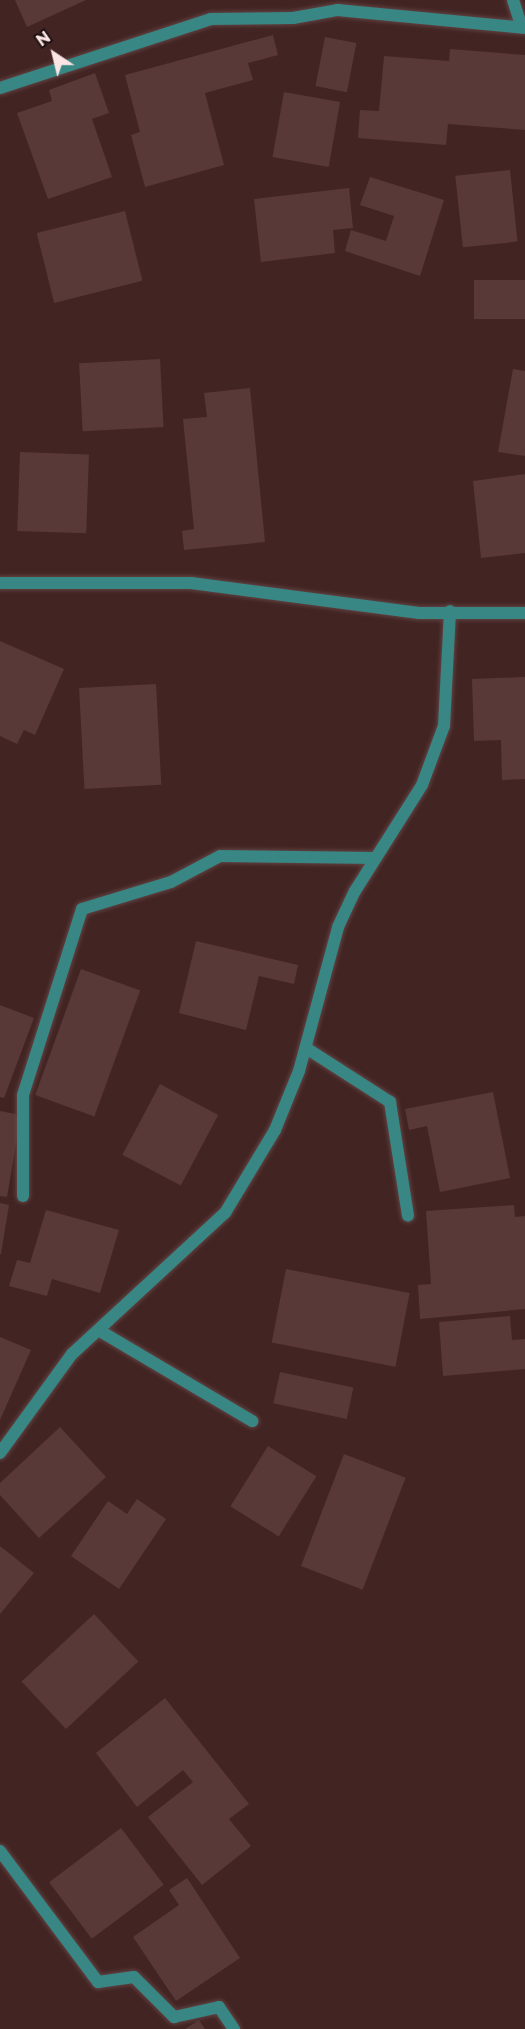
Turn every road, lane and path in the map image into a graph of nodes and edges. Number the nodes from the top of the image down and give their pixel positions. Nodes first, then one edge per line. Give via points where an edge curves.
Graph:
1 (513, 0) edge
2 (523, 27) edge
3 (0, 88) edge
4 (0, 584) edge
5 (450, 611) junction
6 (525, 613) edge
7 (375, 858) junction
8 (306, 1048) junction
9 (24, 1196) dead end
10 (408, 1216) dead end
11 (100, 1331) junction
12 (252, 1421) dead end
13 (0, 1453) edge
14 (0, 1851) edge
15 (234, 2029) edge

1 - 2 street
2 - 3 street via 338,10 293,18 211,19
4 - 5 street via 191,583 341,606
5 - 6 street
5 - 7 street via 444,726 422,785
7 - 8 street via 338,927
7 - 9 street via 220,856 171,882 82,909 23,1095
8 - 10 street via 390,1102
8 - 11 street via 275,1130 225,1213
11 - 12 street
11 - 13 street via 72,1354
14 - 15 street via 98,1982 134,1977 174,2017 219,2007

